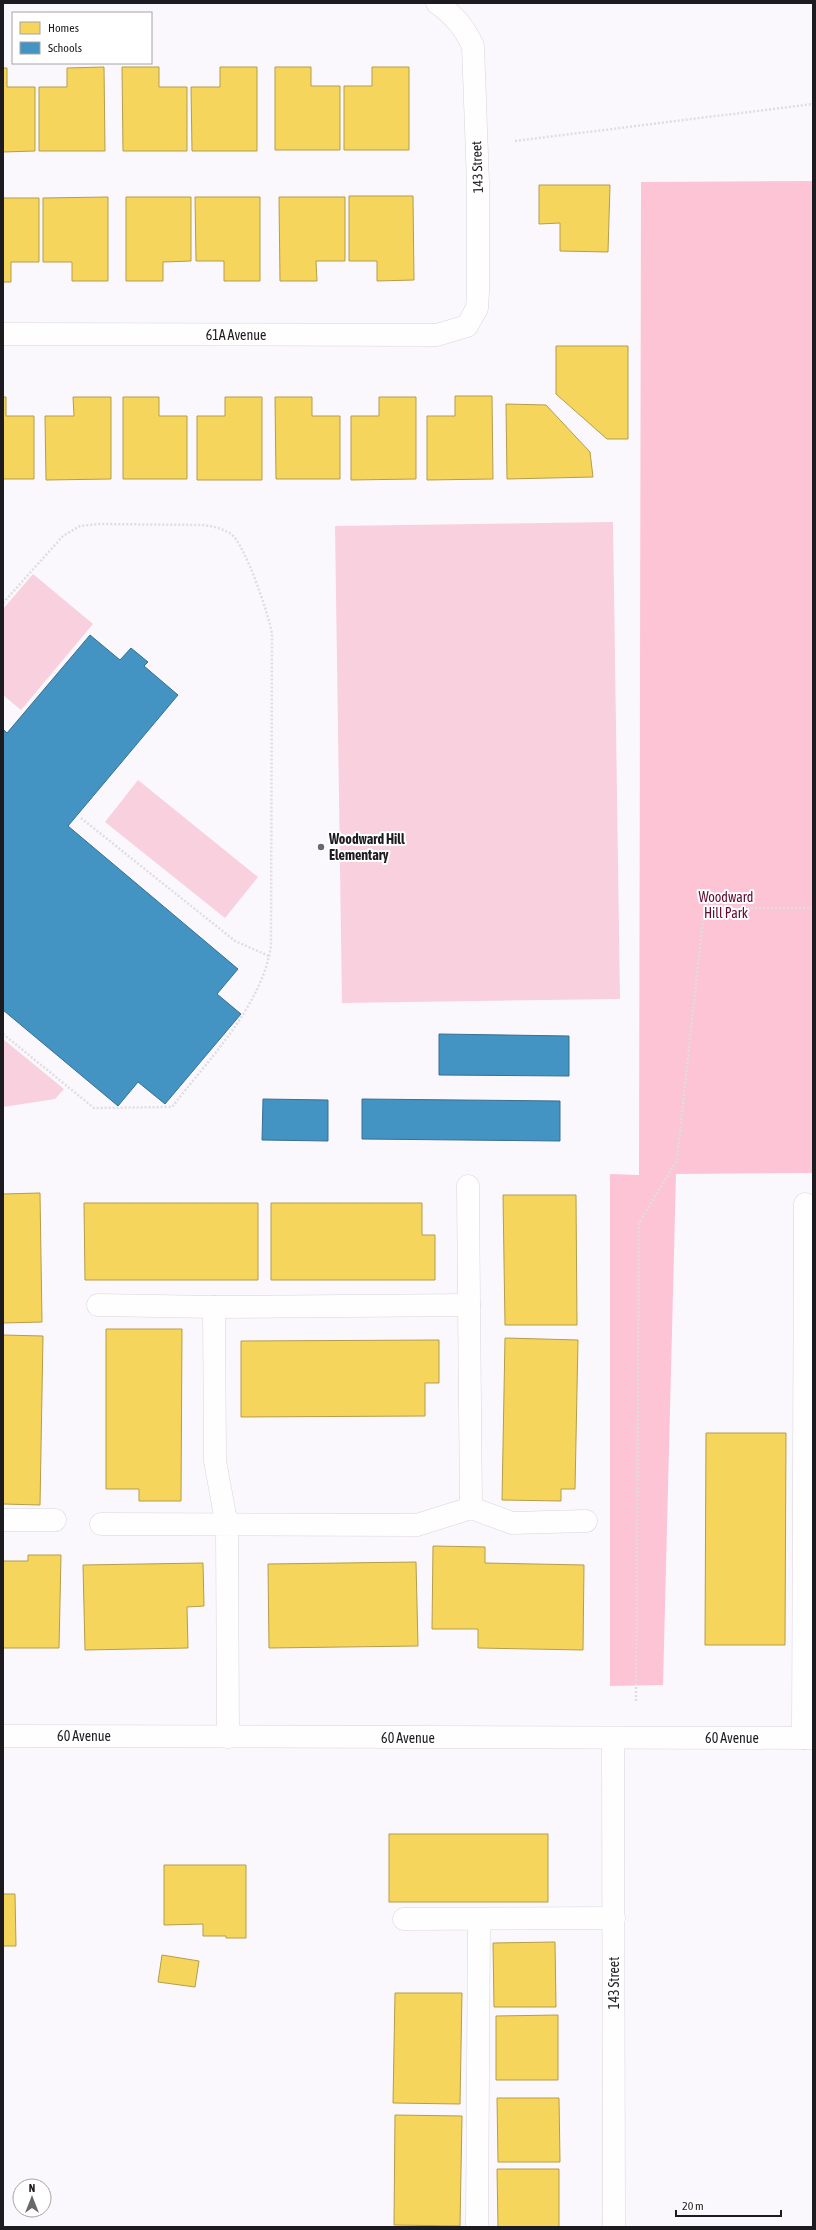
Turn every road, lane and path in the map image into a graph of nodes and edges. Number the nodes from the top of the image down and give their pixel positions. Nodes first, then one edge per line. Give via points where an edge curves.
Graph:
1 (444, 8) edge
2 (813, 104) edge
3 (515, 141) dead end
4 (467, 326) joint
5 (3, 334) edge
6 (3, 603) edge
7 (81, 818) dead end
8 (813, 908) edge
9 (269, 956) junction
10 (3, 1034) edge
11 (468, 1186) dead end
12 (805, 1204) dead end
13 (98, 1305) dead end
14 (469, 1305) junction
15 (214, 1307) junction
16 (471, 1508) junction
17 (3, 1520) edge
18 (55, 1520) dead end
19 (586, 1521) dead end
20 (101, 1524) dead end
21 (227, 1526) junction
22 (636, 1701) dead end
23 (3, 1736) edge
24 (228, 1737) junction
25 (613, 1738) junction
26 (808, 1738) edge
27 (614, 1918) junction
28 (404, 1919) dead end
29 (479, 1919) junction
30 (477, 2224) dead end
31 (614, 2227) edge

1 - 4 street, 143 Street via 463,27 473,46 478,183 478,291 476,308
2 - 3 path
4 - 5 street, 61A Avenue via 437,335
6 - 9 path via 63,536 80,526 202,525 222,530 237,540 268,617 272,634
7 - 9 path via 235,941
8 - 22 path via 713,908 706,911 702,919 676,1160 639,1223
9 - 10 path via 246,1010 172,1107 94,1108
11 - 14 street
12 - 26 street
13 - 15 street
14 - 15 street
14 - 16 street
15 - 21 street via 215,1461
16 - 19 street via 512,1523
16 - 21 street via 417,1525
17 - 18 street
20 - 21 street
21 - 24 street
23 - 24 street, 60 Avenue
24 - 25 street, 60 Avenue
25 - 26 street, 60 Avenue
25 - 27 street, 143 Street
27 - 29 street
27 - 31 street, 143 Street
28 - 29 street
29 - 30 street

